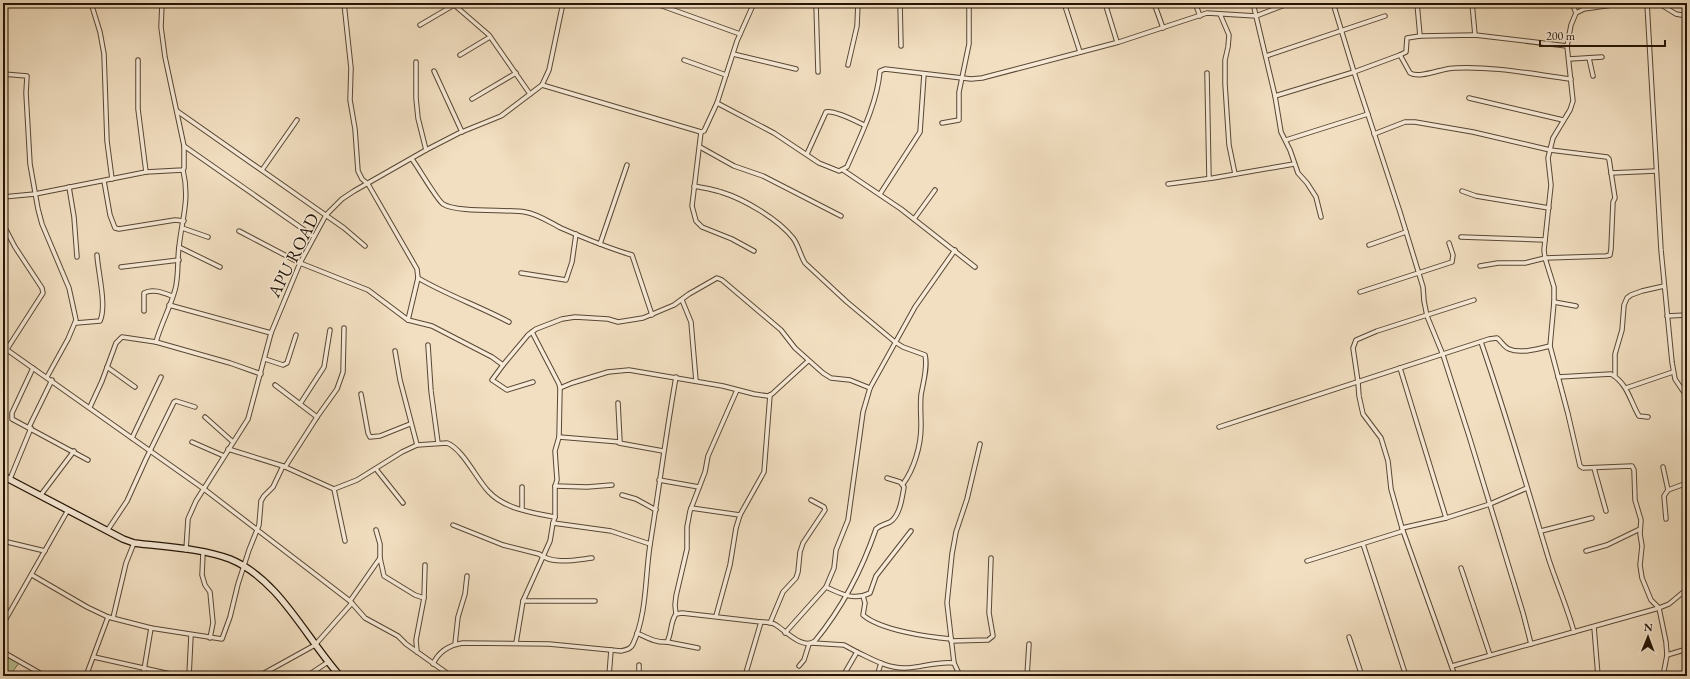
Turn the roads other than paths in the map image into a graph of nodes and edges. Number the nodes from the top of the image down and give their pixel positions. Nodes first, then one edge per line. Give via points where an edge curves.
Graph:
1 (91, 3) edge
2 (162, 3) edge
3 (344, 3) edge
4 (563, 3) edge
5 (654, 3) edge
6 (754, 3) edge
7 (816, 3) edge
8 (858, 3) edge
9 (900, 3) edge
10 (969, 3) edge
11 (1064, 3) edge
12 (1105, 3) edge
13 (1154, 3) edge
14 (1195, 3) edge
15 (1253, 3) edge
16 (1290, 3) edge
17 (1333, 3) edge
18 (1417, 3) edge
19 (1472, 3) edge
20 (1572, 3) edge
21 (1626, 3) edge
22 (1647, 3) edge
23 (1658, 3) edge
24 (453, 4) edge
25 (1576, 13) junction
26 (1220, 14) junction
27 (1200, 16) junction
28 (1256, 16) junction
29 (1385, 16) dead end
30 (1687, 16) edge
31 (420, 25) dead end
32 (1163, 28) junction
33 (1341, 30) junction
34 (740, 34) junction
35 (1476, 35) junction
36 (490, 36) junction
37 (1420, 36) junction
38 (1117, 42) junction
39 (901, 46) dead end
40 (1567, 46) junction
41 (1080, 52) junction
42 (460, 54) dead end
43 (733, 54) junction
44 (1400, 55) junction
45 (1266, 56) junction
46 (1602, 57) dead end
47 (1589, 58) junction
48 (1569, 59) junction
49 (138, 60) dead end
50 (684, 60) dead end
51 (416, 62) dead end
52 (848, 65) dead end
53 (796, 69) dead end
54 (434, 71) dead end
55 (818, 72) dead end
56 (1354, 72) junction
57 (516, 73) junction
58 (1207, 73) dead end
59 (3, 74) edge
60 (924, 74) junction
61 (726, 75) junction
62 (1593, 76) dead end
63 (962, 78) junction
64 (1571, 79) junction
65 (542, 85) junction
66 (530, 94) junction
67 (1275, 96) junction
68 (1469, 98) dead end
69 (472, 99) dead end
70 (717, 103) junction
71 (177, 111) junction
72 (1368, 114) junction
73 (297, 120) dead end
74 (1563, 120) junction
75 (942, 123) dead end
76 (864, 125) junction
77 (462, 132) junction
78 (701, 132) junction
79 (1374, 134) junction
80 (1286, 140) junction
81 (184, 146) junction
82 (700, 147) junction
83 (426, 150) junction
84 (1550, 150) junction
85 (807, 154) junction
86 (412, 159) junction
87 (1294, 164) junction
88 (627, 165) dead end
89 (182, 170) junction
90 (262, 170) junction
91 (843, 170) junction
92 (1656, 171) junction
93 (146, 172) junction
94 (1611, 173) junction
95 (1235, 174) junction
96 (1209, 178) junction
97 (112, 179) junction
98 (104, 180) junction
99 (368, 184) junction
100 (1168, 184) dead end
101 (694, 186) junction
102 (69, 187) junction
103 (935, 190) dead end
104 (1462, 191) dead end
105 (35, 194) junction
106 (880, 194) junction
107 (3, 197) edge
108 (1549, 208) junction
109 (326, 215) junction
110 (841, 216) dead end
111 (1321, 217) dead end
112 (914, 219) junction
113 (184, 221) junction
114 (3, 224) edge
115 (182, 228) junction
116 (239, 230) dead end
117 (1406, 232) junction
118 (576, 234) junction
119 (314, 236) junction
120 (208, 237) dead end
121 (1461, 237) dead end
122 (1545, 240) junction
123 (1449, 243) dead end
124 (600, 244) junction
125 (1369, 245) dead end
126 (366, 246) dead end
127 (179, 247) junction
128 (955, 250) junction
129 (754, 251) dead end
130 (97, 255) dead end
131 (77, 257) dead end
132 (1545, 258) junction
133 (178, 260) junction
134 (300, 263) junction
135 (1480, 266) dead end
136 (121, 267) dead end
137 (220, 267) dead end
138 (975, 267) dead end
139 (521, 273) dead end
140 (1419, 274) junction
141 (418, 278) junction
142 (1664, 286) junction
143 (1360, 292) dead end
144 (172, 296) junction
145 (682, 300) junction
146 (1474, 300) dead end
147 (1554, 302) junction
148 (170, 305) junction
149 (1576, 306) dead end
150 (144, 311) dead end
151 (652, 315) junction
152 (1687, 315) edge
153 (1427, 316) junction
154 (1667, 316) junction
155 (408, 320) junction
156 (509, 322) dead end
157 (76, 323) junction
158 (344, 328) dead end
159 (330, 330) dead end
160 (271, 332) junction
161 (532, 332) junction
162 (296, 335) dead end
163 (156, 342) junction
164 (895, 342) junction
165 (1481, 342) junction
166 (428, 345) dead end
167 (1550, 346) junction
168 (5, 348) edge
169 (395, 351) dead end
170 (1443, 355) junction
171 (265, 359) junction
172 (808, 361) junction
173 (503, 365) junction
174 (107, 367) junction
175 (33, 368) junction
176 (1400, 368) junction
177 (1673, 372) junction
178 (261, 374) junction
179 (1615, 376) junction
180 (47, 377) junction
181 (161, 377) dead end
182 (676, 377) junction
183 (1558, 377) junction
184 (52, 380) junction
185 (696, 381) junction
186 (532, 382) dead end
187 (1358, 382) junction
188 (275, 385) dead end
189 (135, 388) dead end
190 (560, 388) junction
191 (870, 388) junction
192 (1626, 388) junction
193 (737, 390) junction
194 (360, 394) dead end
195 (770, 395) junction
196 (1687, 397) edge
197 (618, 403) dead end
198 (300, 404) junction
199 (195, 407) dead end
200 (90, 408) junction
201 (205, 417) dead end
202 (317, 417) junction
203 (1648, 417) dead end
204 (410, 424) junction
205 (30, 428) junction
206 (1219, 428) dead end
207 (559, 436) junction
208 (132, 438) junction
209 (192, 442) dead end
210 (233, 442) junction
211 (438, 443) junction
212 (619, 443) junction
213 (980, 444) dead end
214 (417, 445) junction
215 (228, 448) junction
216 (74, 451) junction
217 (150, 451) junction
218 (663, 451) junction
219 (224, 456) junction
220 (88, 460) dead end
221 (284, 467) junction
222 (1663, 467) dead end
223 (1594, 468) junction
224 (376, 469) junction
225 (3, 476) edge
226 (887, 478) dead end
227 (10, 479) junction
228 (659, 480) junction
229 (1687, 483) edge
230 (903, 484) junction
231 (612, 485) dead end
232 (555, 486) junction
233 (522, 487) dead end
234 (699, 487) junction
235 (1527, 488) junction
236 (204, 489) junction
237 (334, 489) junction
238 (1668, 490) junction
239 (622, 495) dead end
240 (40, 496) junction
241 (811, 500) dead end
242 (403, 503) dead end
243 (1490, 504) junction
244 (691, 508) junction
245 (522, 509) junction
246 (68, 510) junction
247 (656, 510) junction
248 (1606, 511) dead end
249 (740, 515) junction
250 (555, 517) junction
251 (1446, 518) junction
252 (1592, 518) dead end
253 (1666, 519) dead end
254 (553, 523) junction
255 (453, 525) dead end
256 (1640, 529) junction
257 (256, 530) junction
258 (376, 530) dead end
259 (1403, 530) junction
260 (107, 531) junction
261 (911, 531) dead end
262 (1541, 531) junction
263 (345, 541) dead end
264 (4, 542) edge
265 (134, 543) junction
266 (650, 544) junction
267 (1363, 544) junction
268 (186, 550) junction
269 (45, 551) junction
270 (1586, 551) dead end
271 (203, 553) junction
272 (380, 558) junction
273 (543, 558) junction
274 (592, 558) dead end
275 (990, 558) dead end
276 (1307, 562) dead end
277 (425, 565) dead end
278 (245, 566) junction
279 (1461, 568) dead end
280 (32, 575) junction
281 (467, 576) dead end
282 (826, 587) junction
283 (1687, 589) edge
284 (846, 596) junction
285 (863, 596) junction
286 (424, 598) junction
287 (523, 601) junction
288 (595, 601) dead end
289 (351, 602) junction
290 (1659, 608) junction
291 (676, 614) junction
292 (716, 616) junction
293 (108, 617) junction
294 (113, 618) junction
295 (761, 622) junction
296 (770, 623) junction
297 (3, 624) edge
298 (1594, 627) junction
299 (151, 628) junction
300 (637, 632) junction
301 (1574, 632) junction
302 (786, 633) junction
303 (191, 635) junction
304 (1348, 637) dead end
305 (210, 638) junction
306 (951, 640) junction
307 (667, 642) junction
308 (516, 643) junction
309 (456, 644) junction
310 (810, 644) junction
311 (1029, 644) dead end
312 (1531, 644) junction
313 (315, 645) junction
314 (698, 648) dead end
315 (1687, 649) edge
316 (611, 650) junction
317 (3, 652) edge
318 (417, 652) junction
319 (857, 652) junction
320 (1490, 655) junction
321 (1667, 655) junction
322 (94, 657) junction
323 (328, 662) junction
324 (881, 663) junction
325 (954, 663) junction
326 (433, 664) junction
327 (639, 665) dead end
328 (799, 666) dead end
329 (1452, 666) junction
330 (144, 668) junction
331 (313, 674) edge
332 (997, 675) edge
333 (45, 676) edge
334 (86, 676) edge
335 (143, 676) edge
336 (179, 676) edge
337 (189, 676) edge
338 (258, 676) edge
339 (307, 676) edge
340 (340, 676) edge
341 (451, 676) edge
342 (609, 676) edge
343 (639, 676) edge
344 (745, 676) edge
345 (843, 676) edge
346 (877, 676) edge
347 (960, 676) edge
348 (986, 676) edge
349 (1027, 676) edge
350 (1362, 676) edge
351 (1406, 676) edge
352 (1455, 676) edge
353 (1598, 676) edge
354 (1663, 676) edge

1 - 97 street via 104,54 107,141
2 - 71 street via 161,27
3 - 99 street via 351,68 350,100 358,170
4 - 65 street via 549,70
5 - 34 street
6 - 34 street
7 - 55 street
8 - 52 street via 857,26
9 - 39 street
10 - 63 street via 969,44
11 - 41 street
12 - 38 street
13 - 32 street
14 - 27 street
15 - 28 street
16 - 28 street
17 - 33 street
18 - 37 street
19 - 35 street
20 - 25 street
21 - 25 street via 1584,9
22 - 92 street
23 - 30 street via 1676,14
24 - 31 street
24 - 36 street
25 - 40 street
26 - 27 street via 1207,13
26 - 28 street
26 - 95 street via 1229,35 1225,84 1229,145
27 - 32 street
28 - 45 street
29 - 33 street
32 - 38 street
33 - 45 street
33 - 56 street
34 - 43 street
35 - 37 street
35 - 40 street
36 - 42 street
36 - 57 street
37 - 44 street via 1407,38 1406,52
38 - 41 street
40 - 48 street
41 - 63 street via 982,78
43 - 53 street
43 - 61 street
44 - 56 street
44 - 64 street via 1410,73 1416,75 1464,68
45 - 67 street
46 - 47 street
47 - 48 street
47 - 62 street
48 - 64 street
49 - 93 street via 138,110
50 - 61 street
51 - 83 street via 418,118
54 - 77 street
56 - 67 street
56 - 72 street
57 - 66 street
57 - 69 street
58 - 96 street
59 - 105 street via 27,76 30,164
60 - 63 street
60 - 76 street via 885,69 880,71
60 - 106 street via 920,132
61 - 70 street
63 - 75 street via 958,120
64 - 74 street via 1573,101
65 - 66 street, APU ROAD
65 - 78 street
66 - 77 street, APU ROAD via 501,116
67 - 80 street via 1281,132
68 - 74 street
70 - 78 street via 706,129
70 - 85 street via 774,133
71 - 81 street
71 - 90 street
72 - 79 street
72 - 80 street
73 - 90 street
74 - 84 street
76 - 85 street via 826,112
76 - 91 street
77 - 83 street, APU ROAD
78 - 82 street
79 - 84 street via 1404,122 1414,122 1460,129
79 - 117 street
80 - 87 street
81 - 89 street
81 - 119 street
82 - 101 street
82 - 110 street via 734,166 763,176
83 - 86 street, APU ROAD
84 - 94 street via 1607,157
84 - 108 street
85 - 91 street via 819,163
86 - 99 street, APU ROAD
86 - 118 street via 443,204 461,208 526,212
87 - 95 street
87 - 111 street via 1316,197
88 - 124 street
89 - 93 street
89 - 113 street via 186,193
90 - 109 street
91 - 106 street
92 - 94 street
92 - 142 street
93 - 97 street
94 - 132 street via 1615,198 1610,255
95 - 96 street
96 - 100 street
97 - 98 street
98 - 102 street
98 - 113 street via 115,228
99 - 109 street, APU ROAD via 342,199
99 - 141 street via 413,260
101 - 129 street via 692,206 696,221 702,227
101 - 164 street via 721,192 747,203 775,222 799,246 805,263
102 - 105 street
102 - 131 street
103 - 112 street
104 - 108 street via 1476,196
105 - 107 street
105 - 157 street via 42,224 69,288
106 - 112 street
108 - 122 street
109 - 119 street, APU ROAD
109 - 126 street
112 - 128 street
113 - 115 street
114 - 168 street via 43,293
115 - 120 street
115 - 127 street
116 - 134 street
117 - 125 street
117 - 140 street
118 - 124 street
118 - 139 street via 572,262 566,280
119 - 134 street, APU ROAD
121 - 122 street
122 - 132 street
123 - 140 street via 1453,255 1452,262
124 - 151 street via 632,255
127 - 133 street
127 - 137 street
128 - 138 street
128 - 164 street via 915,307
130 - 157 street via 101,318 95,322
132 - 135 street via 1525,263
132 - 147 street via 1554,287
133 - 136 street
133 - 144 street via 177,279
134 - 155 street via 368,290
134 - 160 street, APU ROAD
140 - 143 street
140 - 153 street
141 - 155 street
141 - 156 street via 442,292 482,307
142 - 154 street
142 - 179 street via 1642,291 1627,298 1615,354
144 - 148 street
144 - 150 street via 147,291 143,296
145 - 151 street
145 - 172 street via 717,278 722,280 781,330
145 - 185 street via 691,322
146 - 153 street
147 - 149 street
147 - 167 street
148 - 160 street
148 - 163 street
151 - 161 street via 618,322 575,317 562,319
152 - 154 street
153 - 170 street
153 - 187 street via 1356,340 1353,348
154 - 177 street
155 - 173 street via 432,326
157 - 180 street
158 - 202 street via 342,372 337,389
159 - 198 street via 324,367
160 - 171 street, APU ROAD
161 - 173 street
161 - 190 street
162 - 171 street via 287,363 283,365
163 - 174 street via 122,337 116,343
163 - 178 street
164 - 191 street
164 - 230 street via 925,355 926,360 920,406 919,445 909,475
165 - 167 street via 1497,338 1504,346 1514,350
165 - 170 street
165 - 235 street
166 - 211 street
167 - 183 street
168 - 175 street
169 - 204 street via 396,366
170 - 176 street
170 - 243 street
171 - 178 street, APU ROAD
172 - 191 street via 831,378 850,380
172 - 195 street
173 - 186 street via 492,380 505,390
174 - 189 street
174 - 200 street
175 - 180 street
175 - 205 street via 11,416 12,419
176 - 187 street
176 - 251 street
177 - 192 street
177 - 196 street
178 - 210 street, APU ROAD via 248,419
179 - 183 street via 1603,373
179 - 192 street
180 - 184 street
181 - 208 street
182 - 185 street
182 - 190 street via 619,370 585,378
182 - 218 street
183 - 223 street via 1580,466
184 - 200 street
184 - 205 street
185 - 193 street
187 - 206 street
187 - 259 street via 1362,414 1381,438 1388,461 1391,489
188 - 198 street
190 - 207 street
191 - 282 street via 863,412 848,520 836,550 834,568
192 - 203 street via 1639,416
193 - 195 street
193 - 234 street via 715,440
194 - 204 street via 370,437 380,436
195 - 249 street via 764,472
197 - 212 street via 621,439
198 - 202 street
199 - 217 street via 174,402
200 - 208 street
201 - 210 street
202 - 221 street
204 - 214 street
205 - 216 street
205 - 227 street
207 - 212 street
207 - 232 street via 554,450
208 - 217 street
209 - 219 street
210 - 215 street, APU ROAD
211 - 214 street
211 - 245 street via 452,445 500,502
212 - 218 street
213 - 306 street via 952,554 947,604
214 - 224 street
215 - 219 street, APU ROAD
215 - 221 street
216 - 220 street
216 - 240 street
217 - 236 street
217 - 260 street via 127,501
218 - 228 street
219 - 236 street, APU ROAD
221 - 237 street
221 - 257 street via 261,502 259,525
222 - 238 street
223 - 248 street
223 - 256 street via 1633,468 1634,494 1641,520
224 - 237 street
224 - 242 street
225 - 227 street
226 - 230 street
227 - 240 street
228 - 234 street
228 - 247 street
229 - 238 street
230 - 284 street via 903,494 896,516 876,529 865,559
231 - 232 street
232 - 250 street
233 - 245 street
234 - 244 street
235 - 243 street
235 - 262 street
236 - 257 street
236 - 268 street, APU ROAD via 188,519
237 - 263 street
238 - 253 street via 1664,496
239 - 247 street
240 - 246 street
241 - 296 street via 825,510 803,542 796,578 783,592
243 - 251 street
243 - 312 street
244 - 249 street
244 - 291 street via 676,596
245 - 250 street
246 - 260 street
246 - 269 street
247 - 266 street
249 - 292 street
250 - 254 street
251 - 259 street
252 - 262 street
254 - 266 street via 611,531
254 - 273 street via 550,541
255 - 273 street via 487,539 539,554
256 - 270 street via 1607,545
256 - 290 street via 1643,551 1640,565 1642,578 1651,600
257 - 278 street
257 - 289 street
258 - 272 street
259 - 267 street
259 - 329 street
260 - 265 street
261 - 285 street via 876,576 870,593
262 - 301 street
264 - 269 street
265 - 268 street
265 - 294 street via 126,564
266 - 300 street via 645,605
267 - 276 street
267 - 351 street
268 - 271 street
269 - 280 street
271 - 278 street
271 - 305 street via 202,575 210,592 213,623
272 - 286 street via 382,573 386,578
272 - 289 street
273 - 274 street via 564,561
273 - 287 street
275 - 306 street via 989,613 993,636 988,640
277 - 286 street
278 - 305 street via 224,636 222,640
278 - 313 street via 276,593
279 - 320 street
280 - 293 street
280 - 297 street
281 - 309 street via 458,617
282 - 284 street
282 - 302 street
283 - 290 street via 1669,604
284 - 285 street
284 - 310 street via 822,632
285 - 306 street via 863,615 876,623
286 - 318 street via 416,640
287 - 288 street
287 - 308 street
289 - 313 street
289 - 318 street via 365,618 390,631
290 - 298 street
290 - 321 street
291 - 292 street
291 - 307 street
292 - 295 street
293 - 294 street
293 - 322 street
294 - 299 street
295 - 296 street
295 - 344 street
296 - 302 street
298 - 301 street
298 - 353 street
299 - 303 street
299 - 330 street
300 - 307 street via 652,640
300 - 316 street via 633,645 628,650
301 - 312 street
302 - 310 street
303 - 305 street
303 - 337 street
304 - 350 street
306 - 325 street
307 - 314 street
308 - 309 street
308 - 316 street via 572,645
309 - 326 street via 436,656
310 - 319 street via 844,645
310 - 328 street
311 - 349 street
312 - 320 street
313 - 323 street
313 - 338 street
315 - 321 street
316 - 342 street
317 - 333 street
318 - 326 street
319 - 324 street
319 - 345 street
320 - 329 street
321 - 354 street
322 - 330 street
322 - 334 street
323 - 331 street
323 - 340 street
324 - 325 street via 904,668
324 - 346 street
325 - 347 street
326 - 341 street
327 - 343 street
329 - 352 street
330 - 335 street
330 - 336 street
331 - 339 street
332 - 348 street

